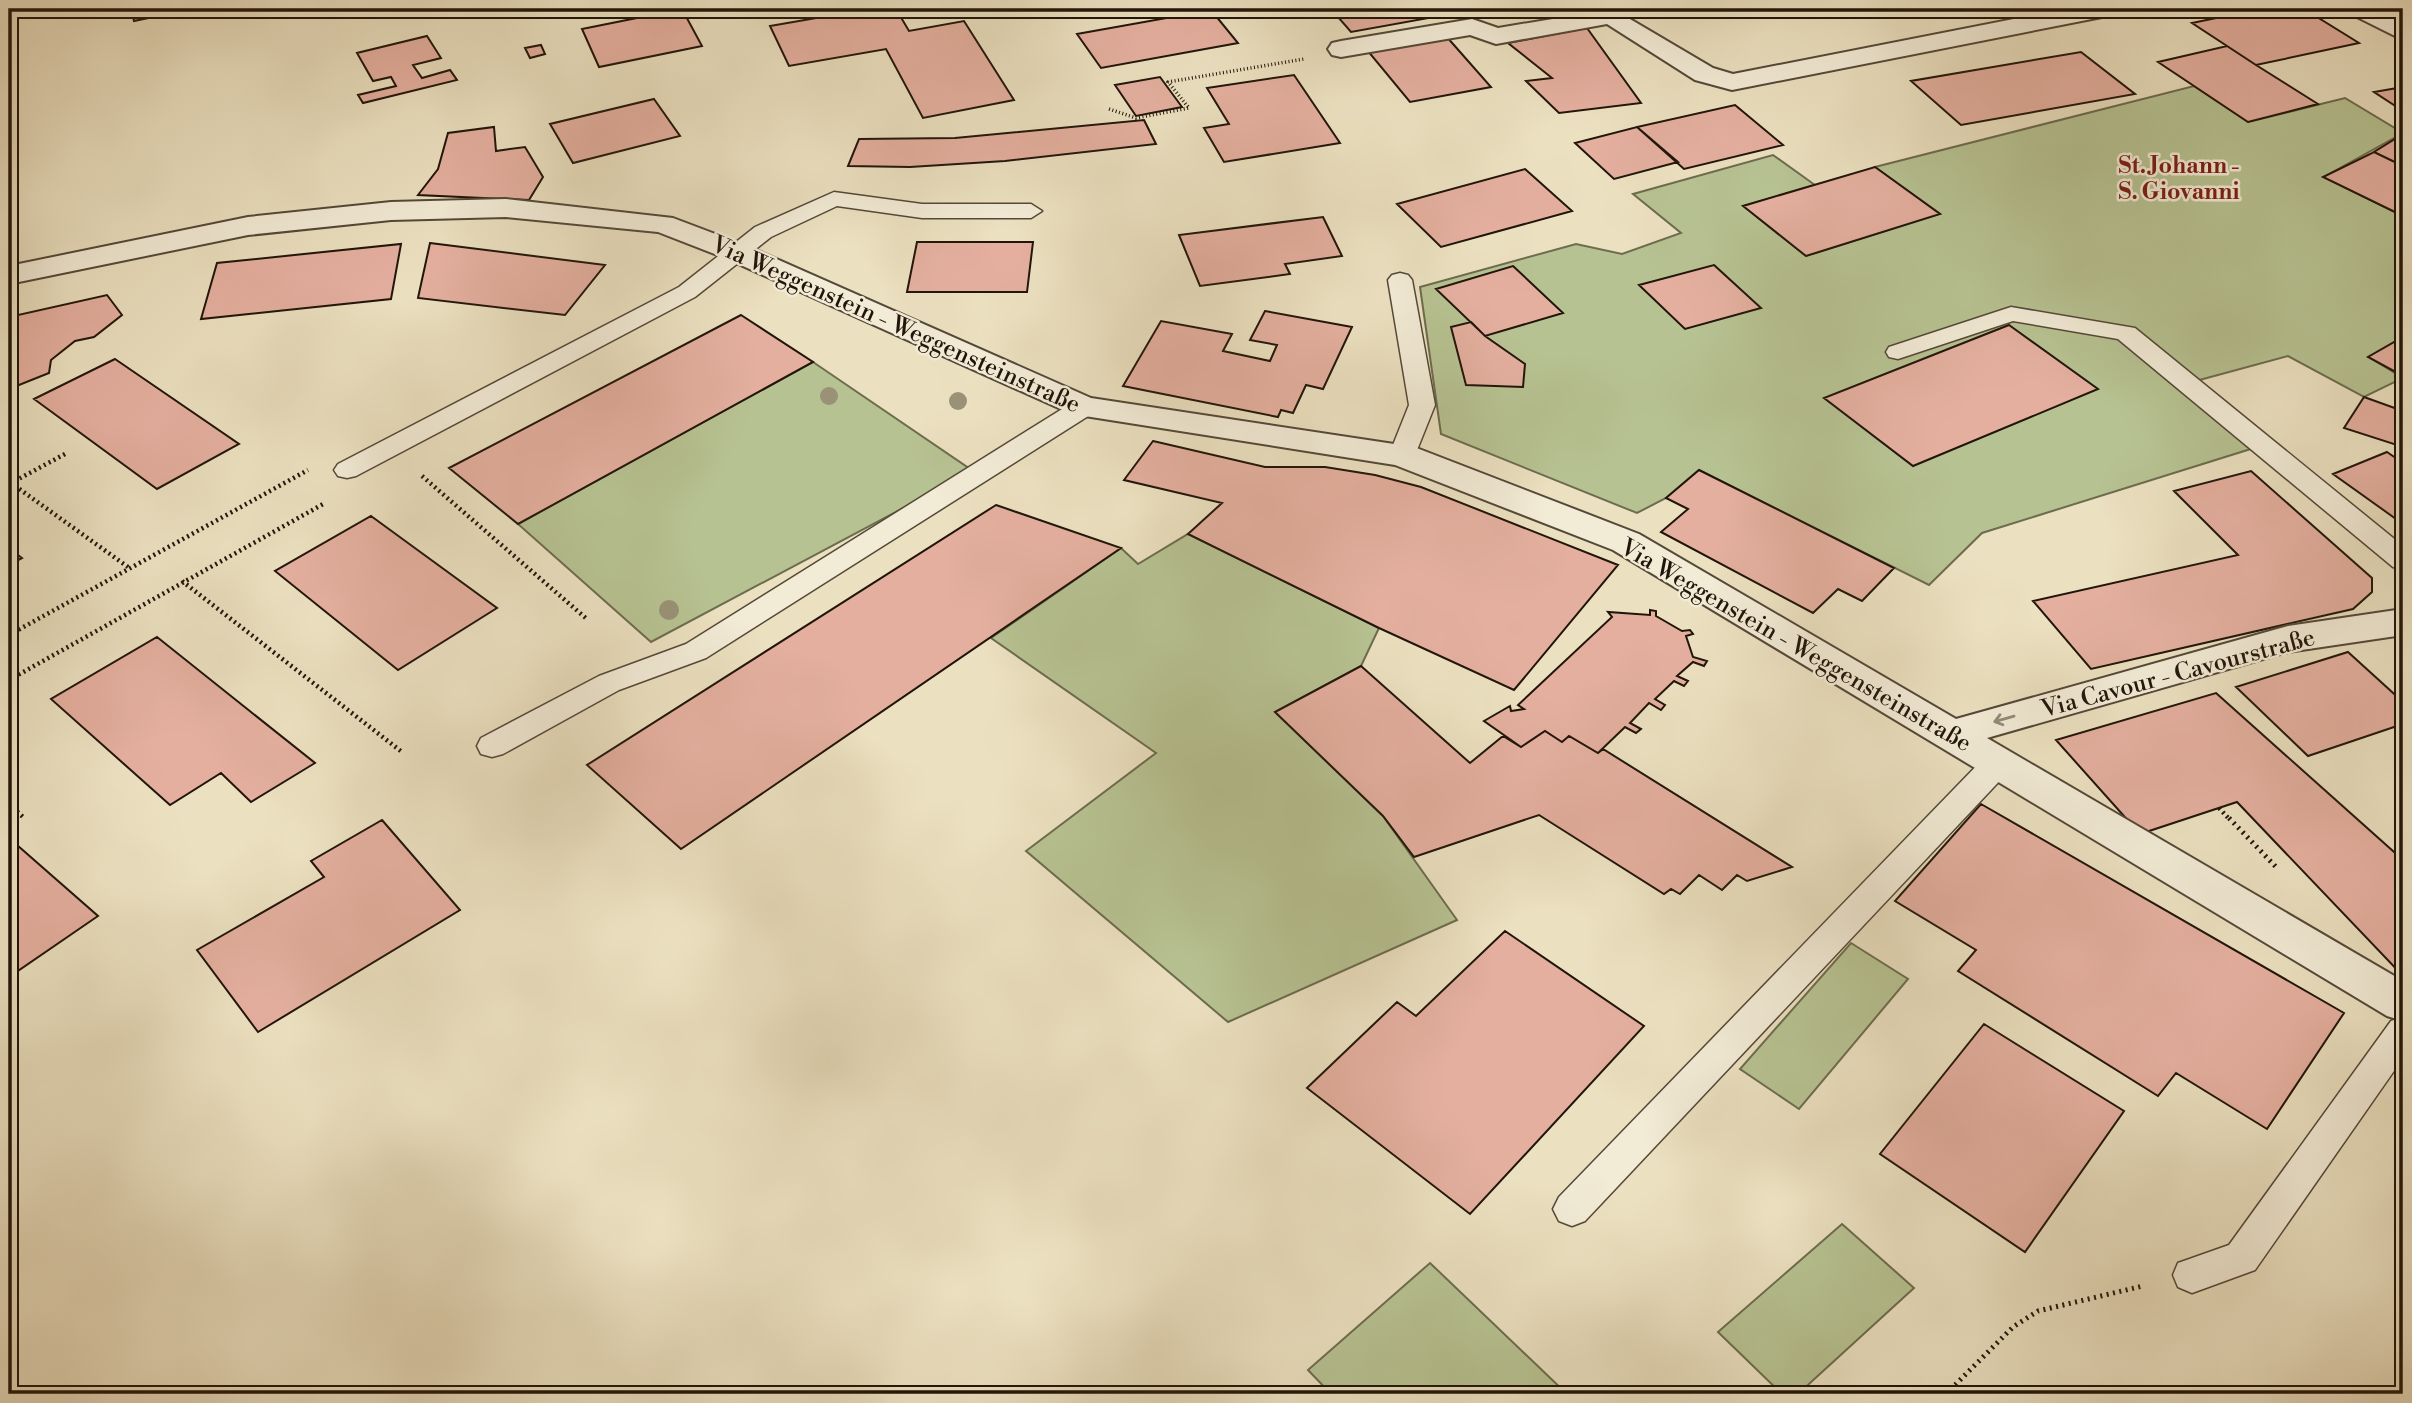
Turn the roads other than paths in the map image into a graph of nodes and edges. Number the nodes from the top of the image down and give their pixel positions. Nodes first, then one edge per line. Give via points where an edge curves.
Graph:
1 (2102, 9) edge
2 (2360, 9) edge
3 (2403, 32) edge
4 (1341, 49) road end
5 (1031, 211) dead end
6 (736, 252) junction
7 (9, 275) edge
8 (1400, 280) dead end
9 (1898, 352) dead end
10 (1084, 407) junction
11 (1402, 455) junction
12 (347, 470) road end
13 (2403, 560) edge
14 (2403, 622) edge
15 (1959, 740) junction
16 (492, 746) dead end
17 (1997, 764) junction
18 (2403, 1003) edge
19 (2403, 1031) edge
20 (1572, 1209) dead end
21 (2192, 1275) road end

1 - 4 street via 1732,82 1704,74 1611,16 1496,36 1472,27
2 - 3 street
5 - 6 lane via 922,211 834,199 763,232
6 - 7 street, Via Weggenstein - Weggensteinstraße via 663,224 506,208 391,211 248,226
6 - 10 street, Via Weggenstein - Weggensteinstraße
6 - 12 lane via 687,292
8 - 11 lane via 1422,405
9 - 13 lane via 2011,314 2126,333
10 - 11 street, Via Weggenstein - Weggensteinstraße
10 - 16 lane via 696,652 609,683
11 - 15 street, Via Weggenstein - Weggensteinstraße via 1626,542
14 -> 15 street, Via Cavour - Cavourstraße via 2288,639 1971,728
15 - 17 street, Via Weggenstein - Weggensteinstraße
17 - 18 street, Via Weggenstein - Weggensteinstraße
17 - 20 lane
19 - 21 lane via 2242,1258

